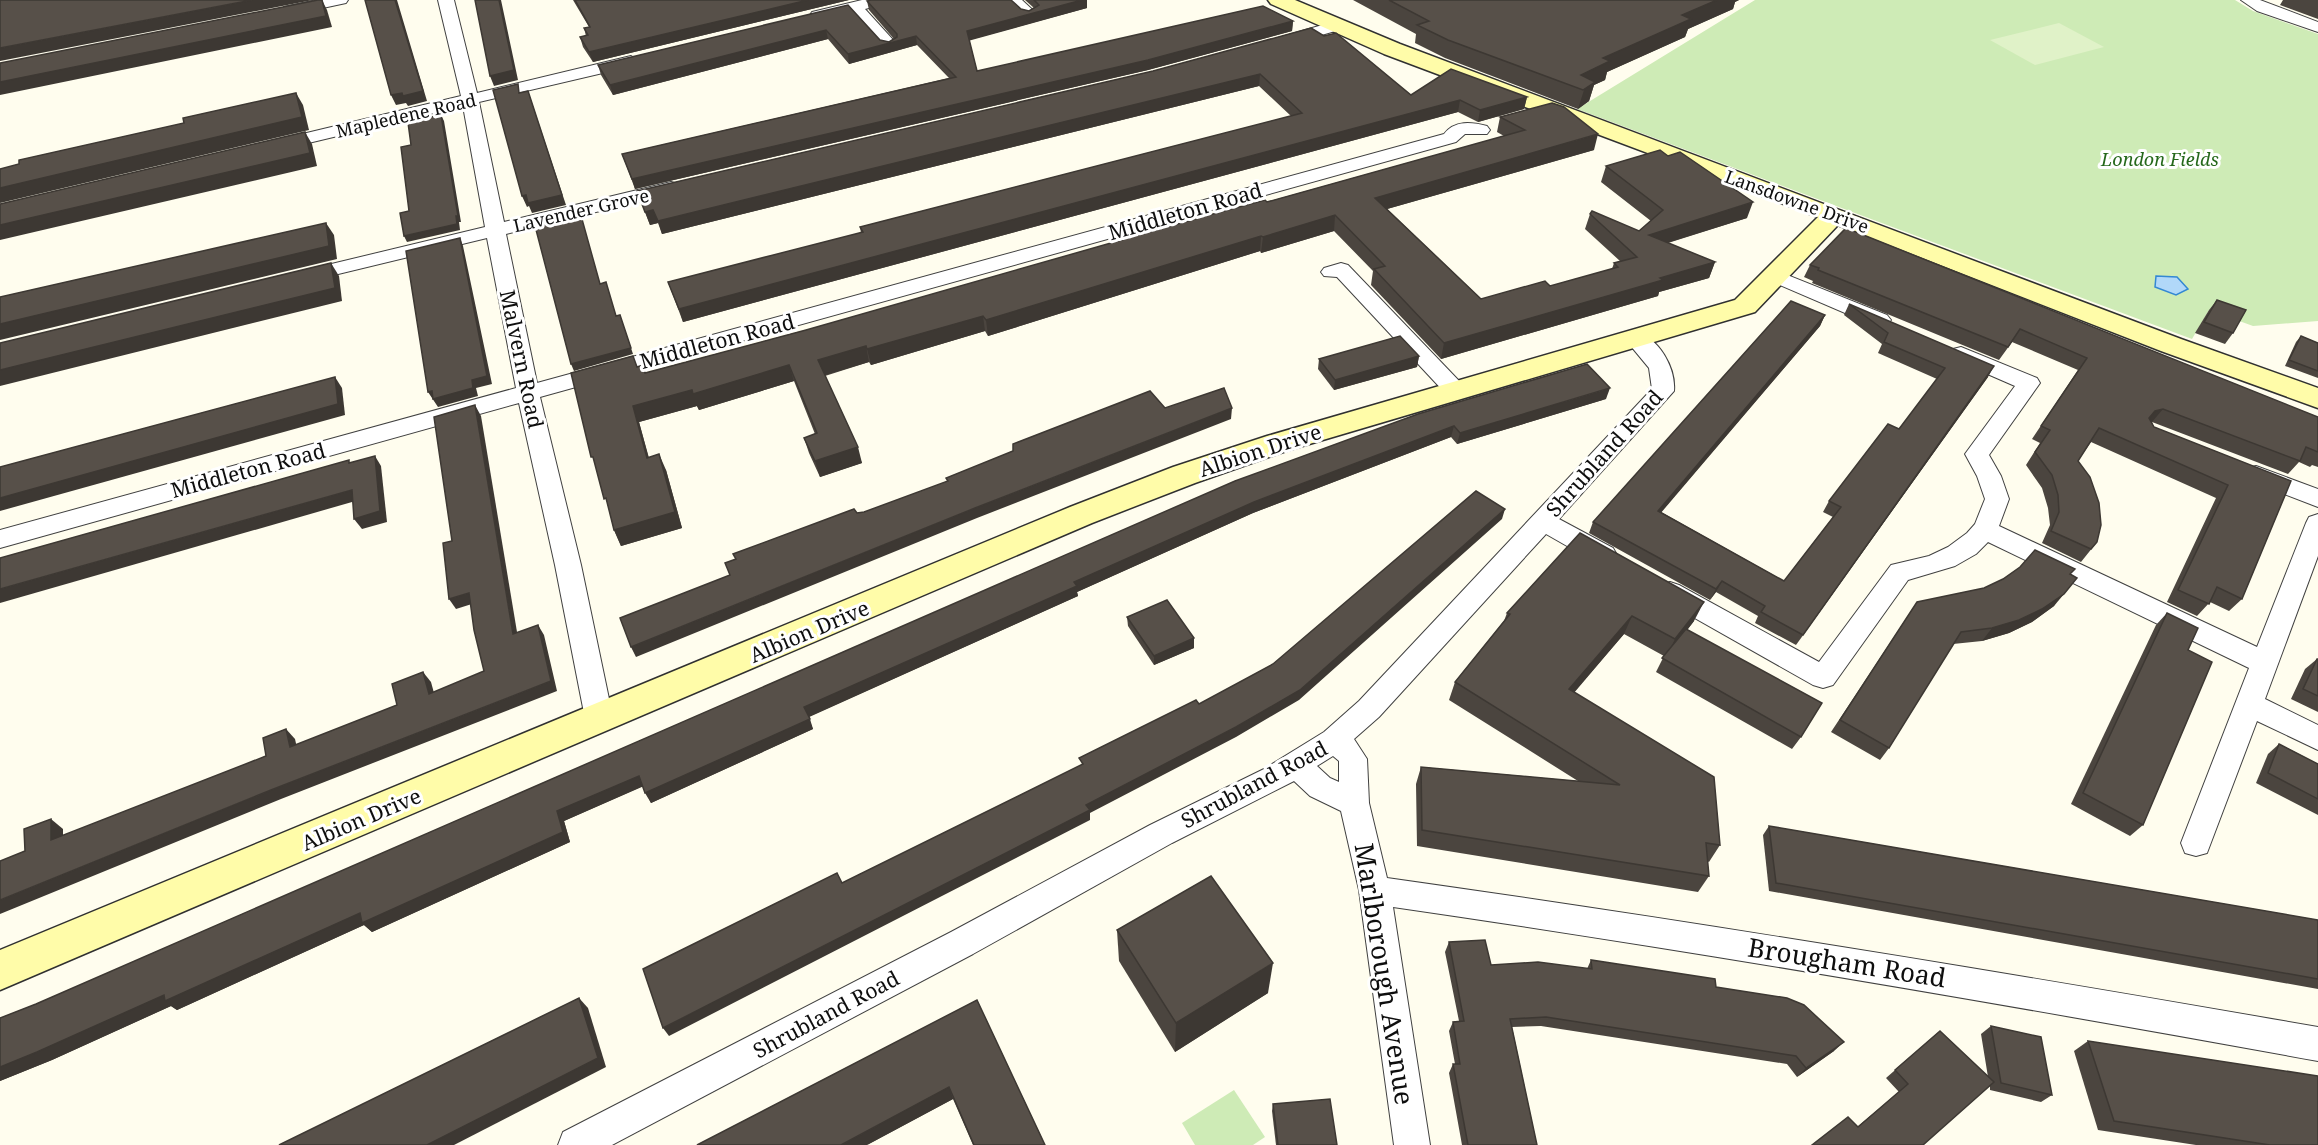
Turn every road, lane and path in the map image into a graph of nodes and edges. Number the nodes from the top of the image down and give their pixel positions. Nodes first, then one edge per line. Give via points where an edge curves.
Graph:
1 (340, 0) edge
2 (446, 0) edge
3 (882, 0) edge
4 (1013, 0) edge
5 (1278, 0) edge
6 (2249, 0) edge
7 (854, 6) junction
8 (273, 13) edge
9 (1029, 14) edge
10 (797, 20) edge
11 (1336, 26) junction
12 (2318, 27) edge
13 (889, 45) edge
14 (1268, 46) edge
15 (652, 56) edge
16 (470, 100) junction
17 (1551, 109) junction
18 (1526, 118) edge
19 (1486, 128) edge
20 (264, 149) edge
21 (691, 184) edge
22 (1834, 215) junction
23 (494, 230) junction
24 (1331, 272) dead end
25 (1775, 276) junction
26 (285, 281) edge
27 (1898, 328) edge
28 (1636, 339) junction
29 (1942, 346) edge
30 (1455, 390) junction
31 (528, 394) junction
32 (2318, 398) edge
33 (2241, 467) edge
34 (2318, 498) edge
35 (1542, 522) junction
36 (2318, 523) edge
37 (1984, 530) junction
38 (0, 539) edge
39 (2312, 558) edge
40 (2265, 663) junction
41 (2249, 704) junction
42 (599, 718) junction
43 (2318, 738) edge
44 (1335, 740) junction
45 (1297, 765) junction
46 (1353, 803) junction
47 (2196, 843) dead end
48 (1375, 890) junction
49 (0, 970) edge
50 (2318, 1044) edge
51 (576, 1145) edge
52 (1412, 1145) edge

1 - 8 street
2 - 16 street, Malvern Road
3 - 7 street
4 - 9 street
5 - 11 street, Lansdowne Drive
6 - 12 street
7 - 10 street
7 - 13 street
11 - 14 street
11 - 17 street, Lansdowne Drive
15 - 16 street, Mapledene Road
16 - 20 street, Mapledene Road
16 - 23 street, Malvern Road
17 - 18 street
17 - 22 street, Lansdowne Drive
19 - 31 street, Middleton Road via 1467,133 1462,142 1450,146 1433,143
21 - 23 street, Lavender Grove
22 - 25 street
22 - 32 street, Lansdowne Drive
23 - 26 street, Lavender Grove
23 - 31 street, Malvern Road
24 - 30 street via 1341,270
25 - 27 street
25 - 28 street via 1745,306
28 - 30 street, Albion Drive
28 - 35 street, Shrubland Road via 1659,363 1665,377 1663,391
29 - 37 street via 2029,383 1977,454 1997,499
30 - 42 street, Albion Drive via 1184,475
31 - 38 street, Middleton Road
31 - 42 street, Malvern Road
33 - 34 street
35 - 37 street via 1823,677 1900,572 1937,565 1960,552
35 - 44 street, Shrubland Road via 1369,709
36 - 39 street
37 - 40 street
39 - 40 street
40 - 41 street
41 - 43 street
41 - 47 street
42 - 49 street, Albion Drive
44 - 45 street, Shrubland Road
44 - 46 street, Marlborough Avenue via 1353,759
45 - 46 street via 1320,787
45 - 51 street, Shrubland Road
46 - 48 street, Marlborough Avenue
48 - 50 street, Brougham Road via 1971,982
48 - 52 street, Marlborough Avenue

